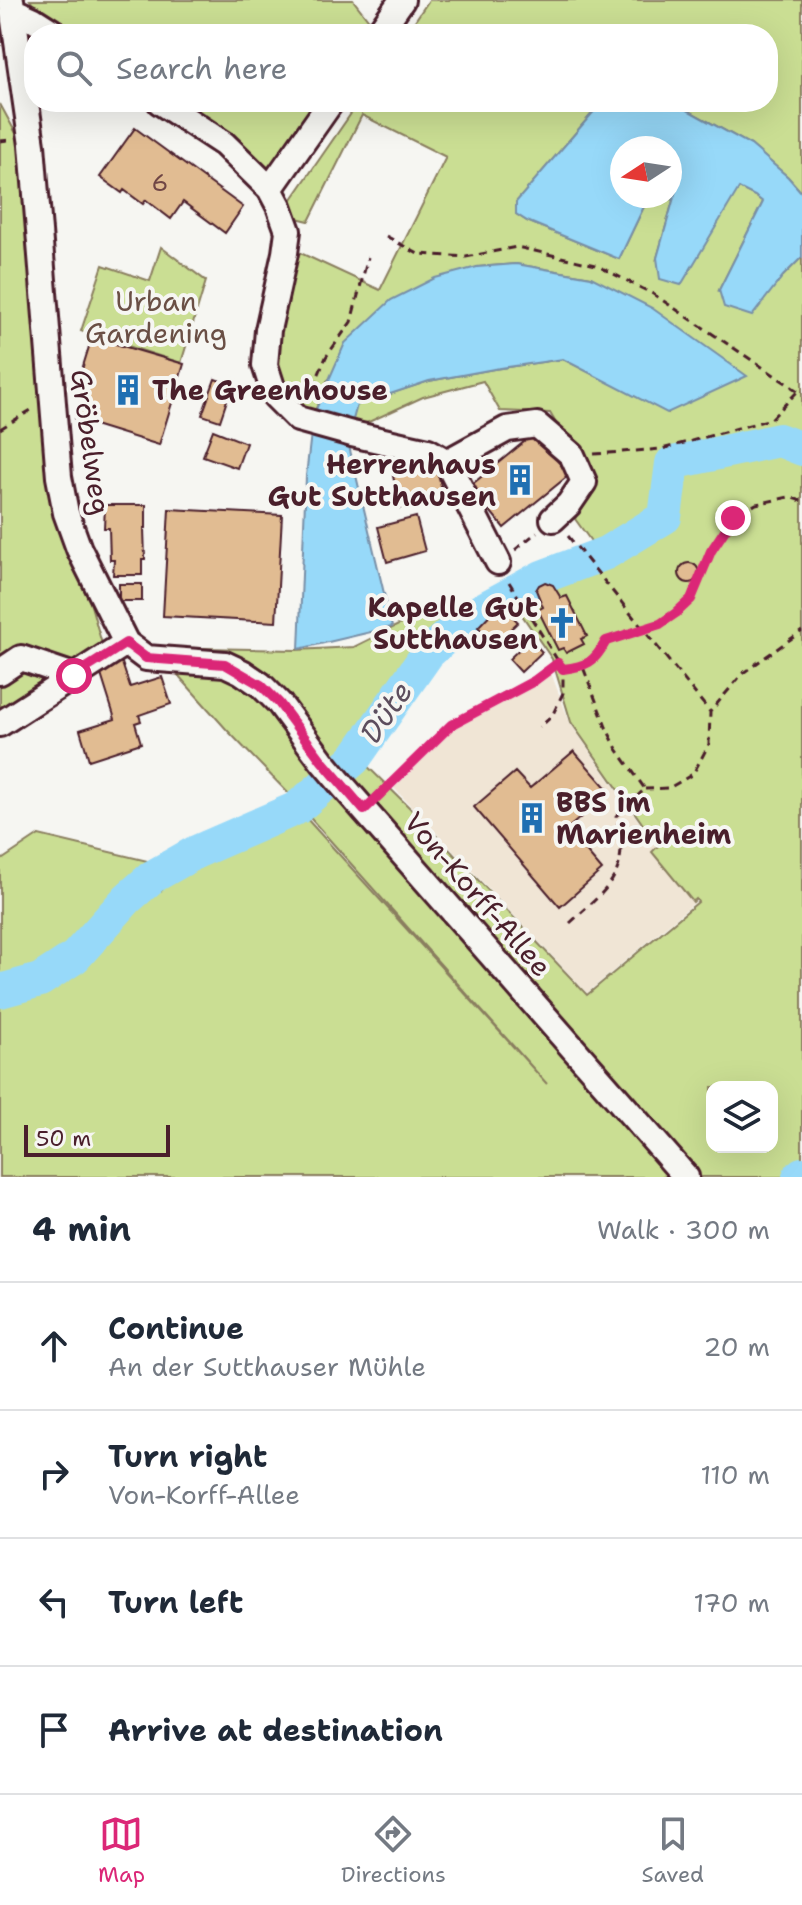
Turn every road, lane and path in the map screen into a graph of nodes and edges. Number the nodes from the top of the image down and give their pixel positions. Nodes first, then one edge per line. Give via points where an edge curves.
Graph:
1 (402, 0) edge
2 (8, 9) edge
3 (40, 24) edge
4 (385, 24) edge
5 (24, 100) edge
6 (26, 112) edge
7 (175, 112) edge
8 (324, 112) edge
9 (270, 189) junction
10 (386, 236) dead end
11 (368, 257) dead end
12 (800, 392) edge
13 (53, 405) junction
14 (304, 421) junction
15 (0, 429) edge
16 (572, 455) junction
17 (447, 462) junction
18 (802, 501) edge
19 (553, 519) joint
20 (580, 551) dead end
21 (504, 572) junction
22 (643, 628) junction
23 (802, 631) edge
24 (126, 643) junction
25 (558, 663) junction
26 (583, 666) junction
27 (563, 669) junction
28 (0, 672) edge
29 (74, 676) junction
30 (710, 712) junction
31 (0, 724) edge
32 (540, 727) dead end
33 (645, 789) junction
34 (364, 810) junction
35 (570, 923) dead end
36 (686, 1177) edge

1 - 4 street
2 - 3 street
2 - 5 street, Gröbelweg
6 - 13 street, Gröbelweg
7 - 9 street via 224,144
8 - 9 street
9 - 14 street via 288,231 265,365 275,396
10 - 12 path via 418,254 466,257 517,247 596,265 653,294
11 - 14 path via 351,322 326,357
12 - 16 path via 771,419 662,449
13 - 15 path via 38,406
13 - 24 street, Gröbelweg via 66,513
14 - 17 street via 428,451
16 - 17 street via 537,425 507,429
16 - 19 street via 584,482
17 - 21 street
18 - 22 path via 789,497 756,504 733,518 711,551 691,599 660,624
19 - 21 path
20 - 22 path
21 - 25 path
22 - 26 path via 606,641
22 - 30 path
23 - 30 path via 743,673
24 - 29 street
24 - 34 street, Von-Korff-Allee via 146,658 225,664 261,685
25 - 27 path
25 - 34 path via 451,725
26 - 27 path
26 - 33 path via 617,749
27 - 32 path via 563,693
28 - 29 street via 21,658
29 - 31 street
30 - 33 path via 709,744 693,774 669,788
33 - 35 path via 616,816 622,838 619,867 608,888
34 - 36 street, Von-Korff-Allee

